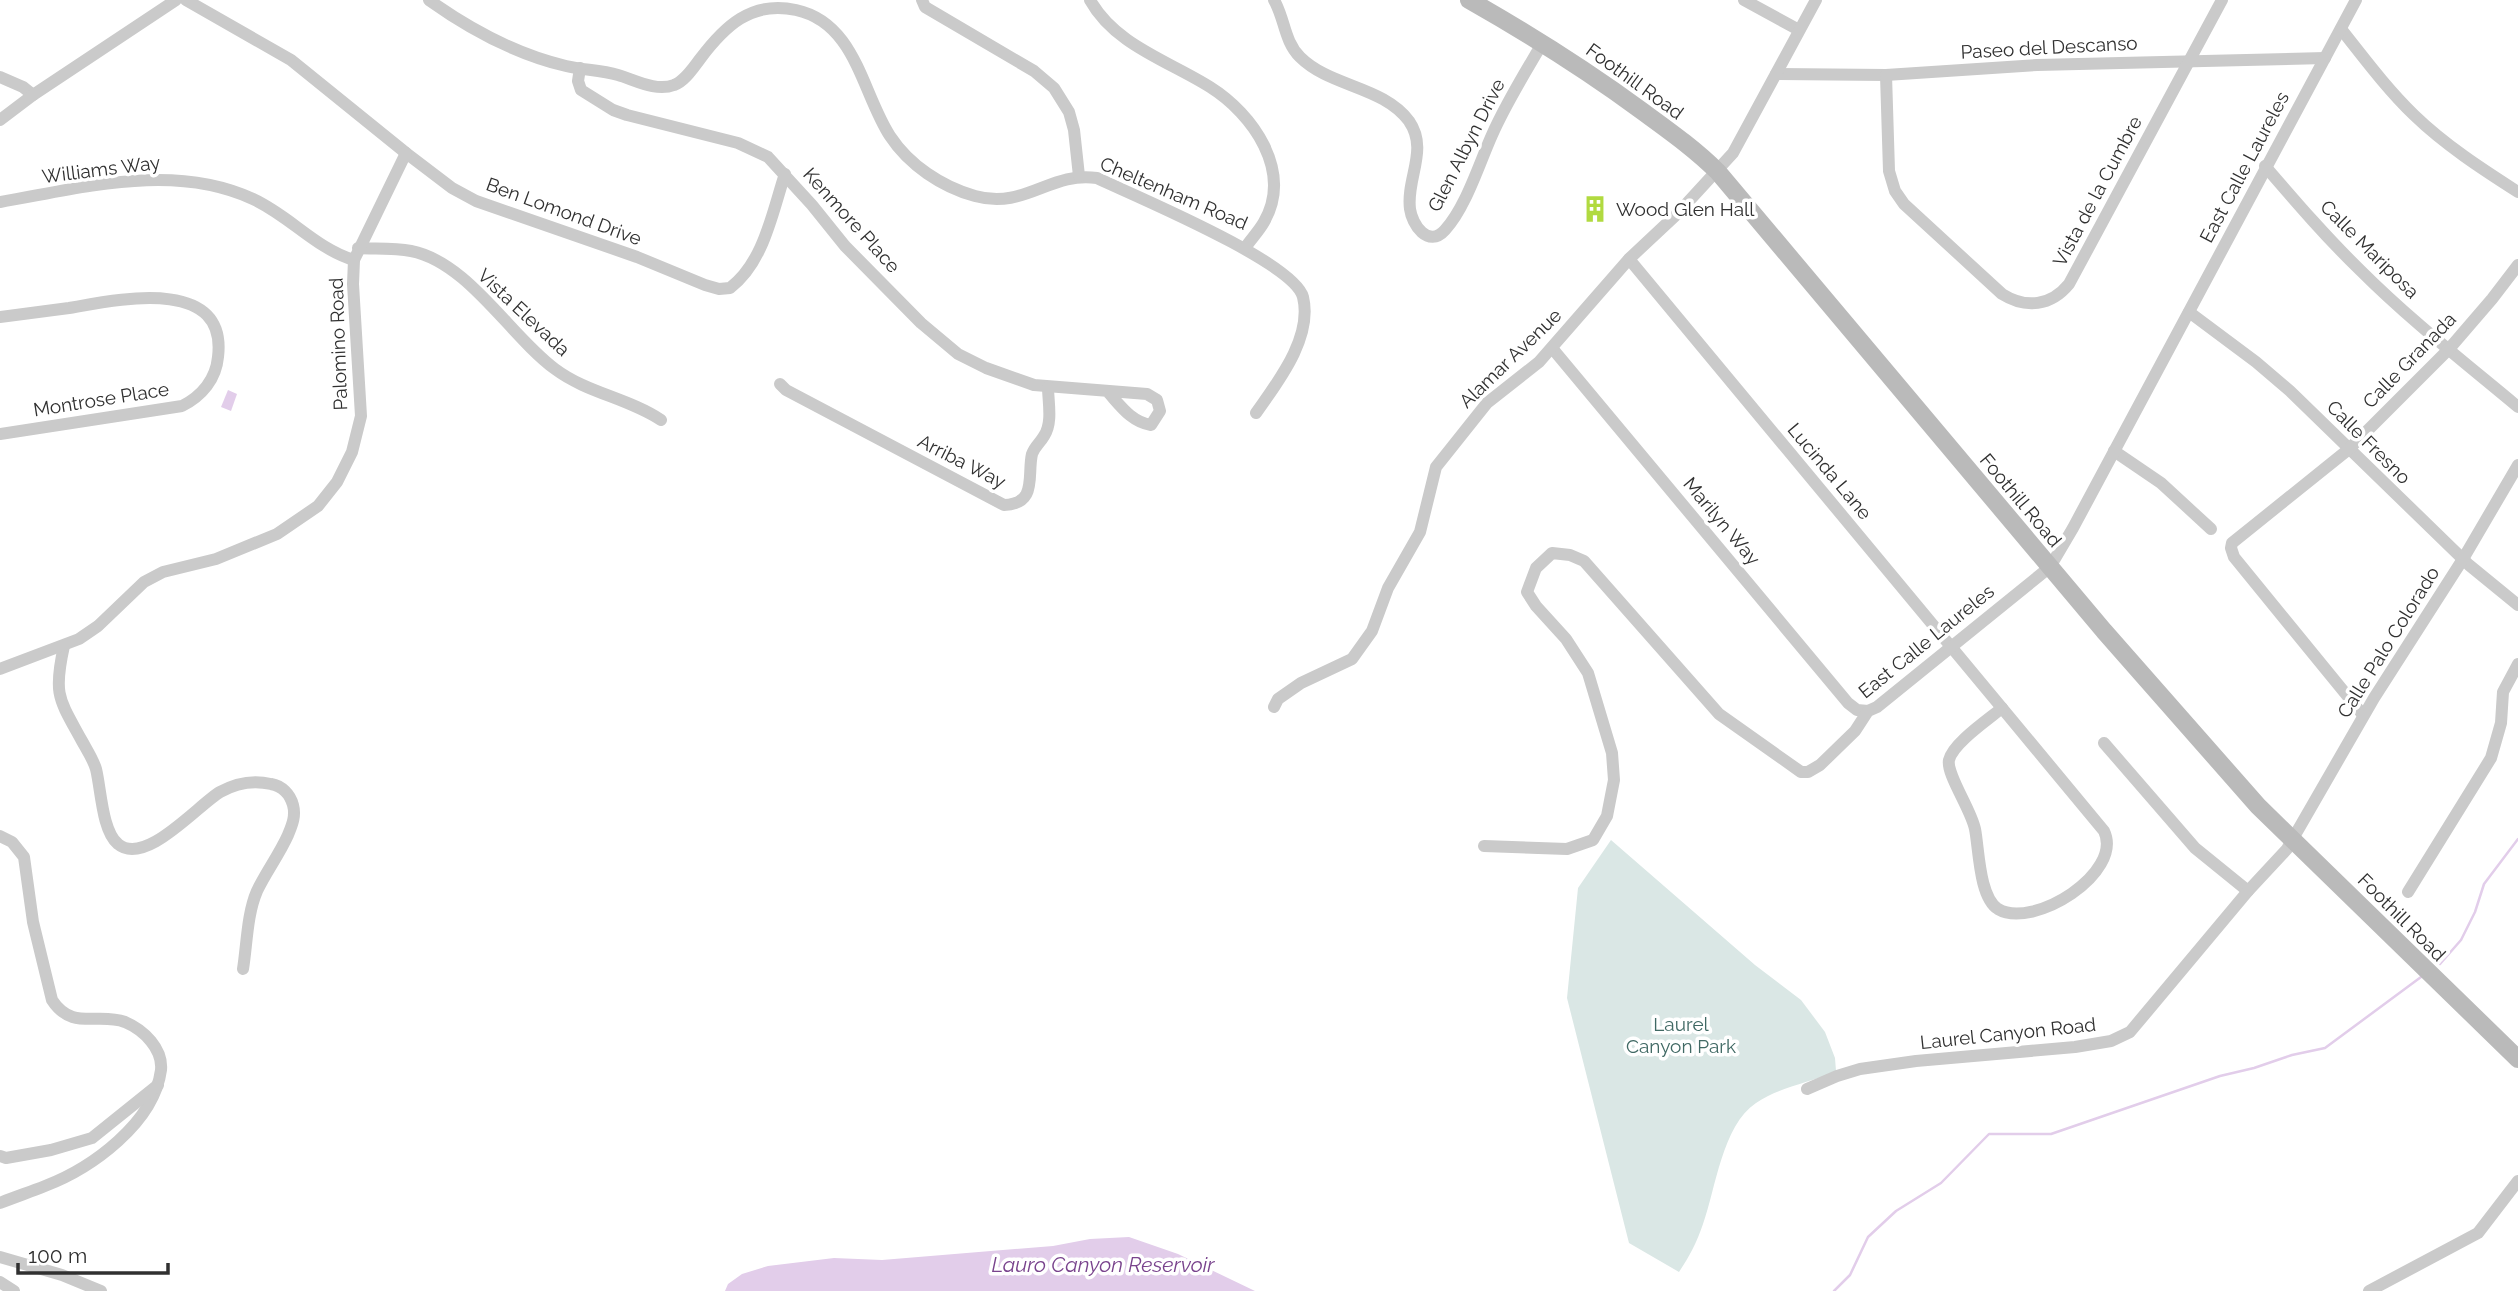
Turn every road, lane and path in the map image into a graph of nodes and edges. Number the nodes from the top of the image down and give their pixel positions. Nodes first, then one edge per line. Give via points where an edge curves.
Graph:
1 (176, 0) edge
2 (186, 0) edge
3 (429, 0) edge
4 (1090, 0) edge
5 (1274, 0) edge
6 (1469, 0) edge
7 (1744, 0) edge
8 (1816, 0) edge
9 (2221, 0) edge
10 (2356, 0) edge
11 (920, 2) edge
12 (2341, 29) junction
13 (1799, 30) junction
14 (1543, 42) junction
15 (2325, 58) junction
16 (2189, 60) junction
17 (580, 68) junction
18 (1776, 74) junction
19 (1886, 75) junction
20 (0, 77) edge
21 (33, 95) junction
22 (0, 120) edge
23 (406, 153) junction
24 (2265, 166) junction
25 (1718, 172) junction
26 (785, 174) junction
27 (1079, 176) junction
28 (2518, 192) edge
29 (0, 202) edge
30 (1245, 248) junction
31 (356, 254) junction
32 (1629, 259) junction
33 (2518, 265) edge
34 (2189, 312) junction
35 (0, 317) edge
36 (1552, 348) junction
37 (2449, 349) junction
38 (780, 384) dead end
39 (1048, 387) junction
40 (1107, 391) dead end
41 (2518, 407) edge
42 (1256, 414) dead end
43 (661, 420) dead end
44 (0, 434) edge
45 (2349, 449) junction
46 (2113, 451) junction
47 (2518, 465) edge
48 (2211, 530) dead end
49 (2463, 559) junction
50 (2050, 567) junction
51 (2518, 605) edge
52 (64, 646) junction
53 (1951, 647) junction
54 (2518, 664) edge
55 (0, 669) edge
56 (1273, 707) dead end
57 (2002, 708) junction
58 (1868, 711) junction
59 (2363, 715) junction
60 (2104, 743) dead end
61 (0, 836) edge
62 (2292, 840) junction
63 (1484, 846) dead end
64 (2248, 891) junction
65 (2408, 892) dead end
66 (243, 969) dead end
67 (2518, 1059) edge
68 (158, 1085) junction
69 (1807, 1089) dead end
70 (0, 1156) edge
71 (2518, 1181) edge
72 (0, 1203) edge
73 (0, 1257) edge
74 (0, 1282) edge
75 (14, 1291) edge
76 (101, 1291) edge
77 (2368, 1291) edge

1 - 21 street
2 - 23 street, Ben Lomond Drive via 292,60
3 - 17 street, Cheltenham Road via 495,42
4 - 30 street, Cheltenham Road via 1106,22 1137,46 1227,99 1258,134 1272,166 1273,194 1264,222
5 - 14 street, Glen Albyn Drive via 1287,39 1300,57 1382,99 1411,125 1418,156 1410,209 1414,224 1428,236 1445,231 1508,101
6 - 14 main road, Foothill Road
7 - 13 street
8 - 13 street, Alamar Avenue
9 - 16 street, Vista de la Cumbre
10 - 12 street, East Calle Laureles
11 - 27 street via 1034,71 1054,88 1069,112
12 - 15 street, East Calle Laureles
12 - 28 street via 2414,116
13 - 18 street, Alamar Avenue
14 - 25 main road, Foothill Road via 1598,78
15 - 16 street, Paseo del Descanso
15 - 24 street, East Calle Laureles
16 - 19 street, Paseo del Descanso
16 - 19 street, Vista de la Cumbre via 2069,284 2047,301 2028,304 2002,294 1895,191 1889,171
17 - 26 street, Kenmore Place via 581,90 613,110 738,143 768,157
17 - 27 street, Cheltenham Road via 668,87 684,79 731,23 757,11 796,10 825,23 838,37 860,70 889,135 912,161 940,181 975,196 1009,200
18 - 19 street, Paseo del Descanso
18 - 25 street, Alamar Avenue
20 - 21 street
21 - 22 street
23 - 26 street, Ben Lomond Drive via 452,188 495,209 724,289 741,280 753,263
23 - 31 street, Palomino Road
24 - 34 street, East Calle Laureles
24 - 37 street, Calle Mariposa via 2361,271
25 - 32 street, Alamar Avenue
25 - 50 main road, Foothill Road
26 - 39 street, Kenmore Place via 845,246 937,338 986,368
27 - 30 street, Cheltenham Road via 1097,178
29 - 31 street, Williams Way via 142,180 170,180 224,188 254,199 317,243
30 - 42 street via 1295,284 1304,300 1299,339
31 - 43 street, Vista Elevada via 411,251 439,262 555,369
31 - 52 street, Palomino Road via 352,284 361,416 352,452 328,497 262,541 152,577 98,626
32 - 36 street, Alamar Avenue
32 - 53 street, Lucinda Lane
33 - 37 street, Calle Granada
34 - 45 street, Calle Fresno via 2256,362
34 - 46 street, East Calle Laureles
35 - 44 street, Montrose Place via 136,298 177,299 206,315 219,340 219,354 204,391 182,406
36 - 56 street, Alamar Avenue via 1487,402 1436,467 1420,532 1360,651 1287,692
36 - 58 street, Marilyn Way via 1848,704
37 - 41 street, Calle Mariposa
37 - 45 street, Calle Granada
38 - 39 street, Arriba Way via 1004,505 1016,503 1028,491 1033,453 1049,425
39 - 40 street, Kenmore Place
45 - 49 street, Calle Fresno
45 - 59 street, Calle Granada via 2236,538 2231,548 2234,558
46 - 48 street via 2161,483
46 - 50 street, East Calle Laureles
47 - 49 street, Calle Palo Colorado
49 - 51 street, Calle Fresno
49 - 59 street, Calle Palo Colorado
50 - 53 street, East Calle Laureles
50 - 62 main road, Foothill Road
52 - 55 street, Palomino Road
52 - 66 street via 57,675 60,700 95,766 109,830 117,844 132,850 146,848 208,800 244,782 277,785 288,793 294,819 256,892
53 - 57 street, Lucinda Lane
53 - 58 street, East Calle Laureles
54 - 65 street via 2502,692 2501,723 2491,758
57 - 57 street, Lucinda Lane via 2104,831 2108,842 2105,859 2076,890 2048,906 2017,913 2000,910 1987,897 1970,810 1949,768 1956,747
58 - 63 street, East Calle Laureles via 1855,731 1820,765 1801,772 1719,714 1584,561 1552,553 1536,568 1527,592 1588,673 1612,753 1614,780 1607,816 1593,840 1567,849
59 - 62 street, Calle Palo Colorado
60 - 64 street via 2195,848
61 - 68 street via 24,857 33,922 57,1008 73,1018 124,1022 141,1031 160,1056
62 - 64 street, Laurel Canyon Road
62 - 67 main road, Foothill Road
64 - 69 street, Laurel Canyon Road via 2138,1024 2121,1037 2075,1047 1860,1069
68 - 70 street via 92,1138 51,1150
68 - 72 street via 138,1120 107,1151 68,1176
71 - 77 street via 2478,1233
73 - 76 street
74 - 75 street

